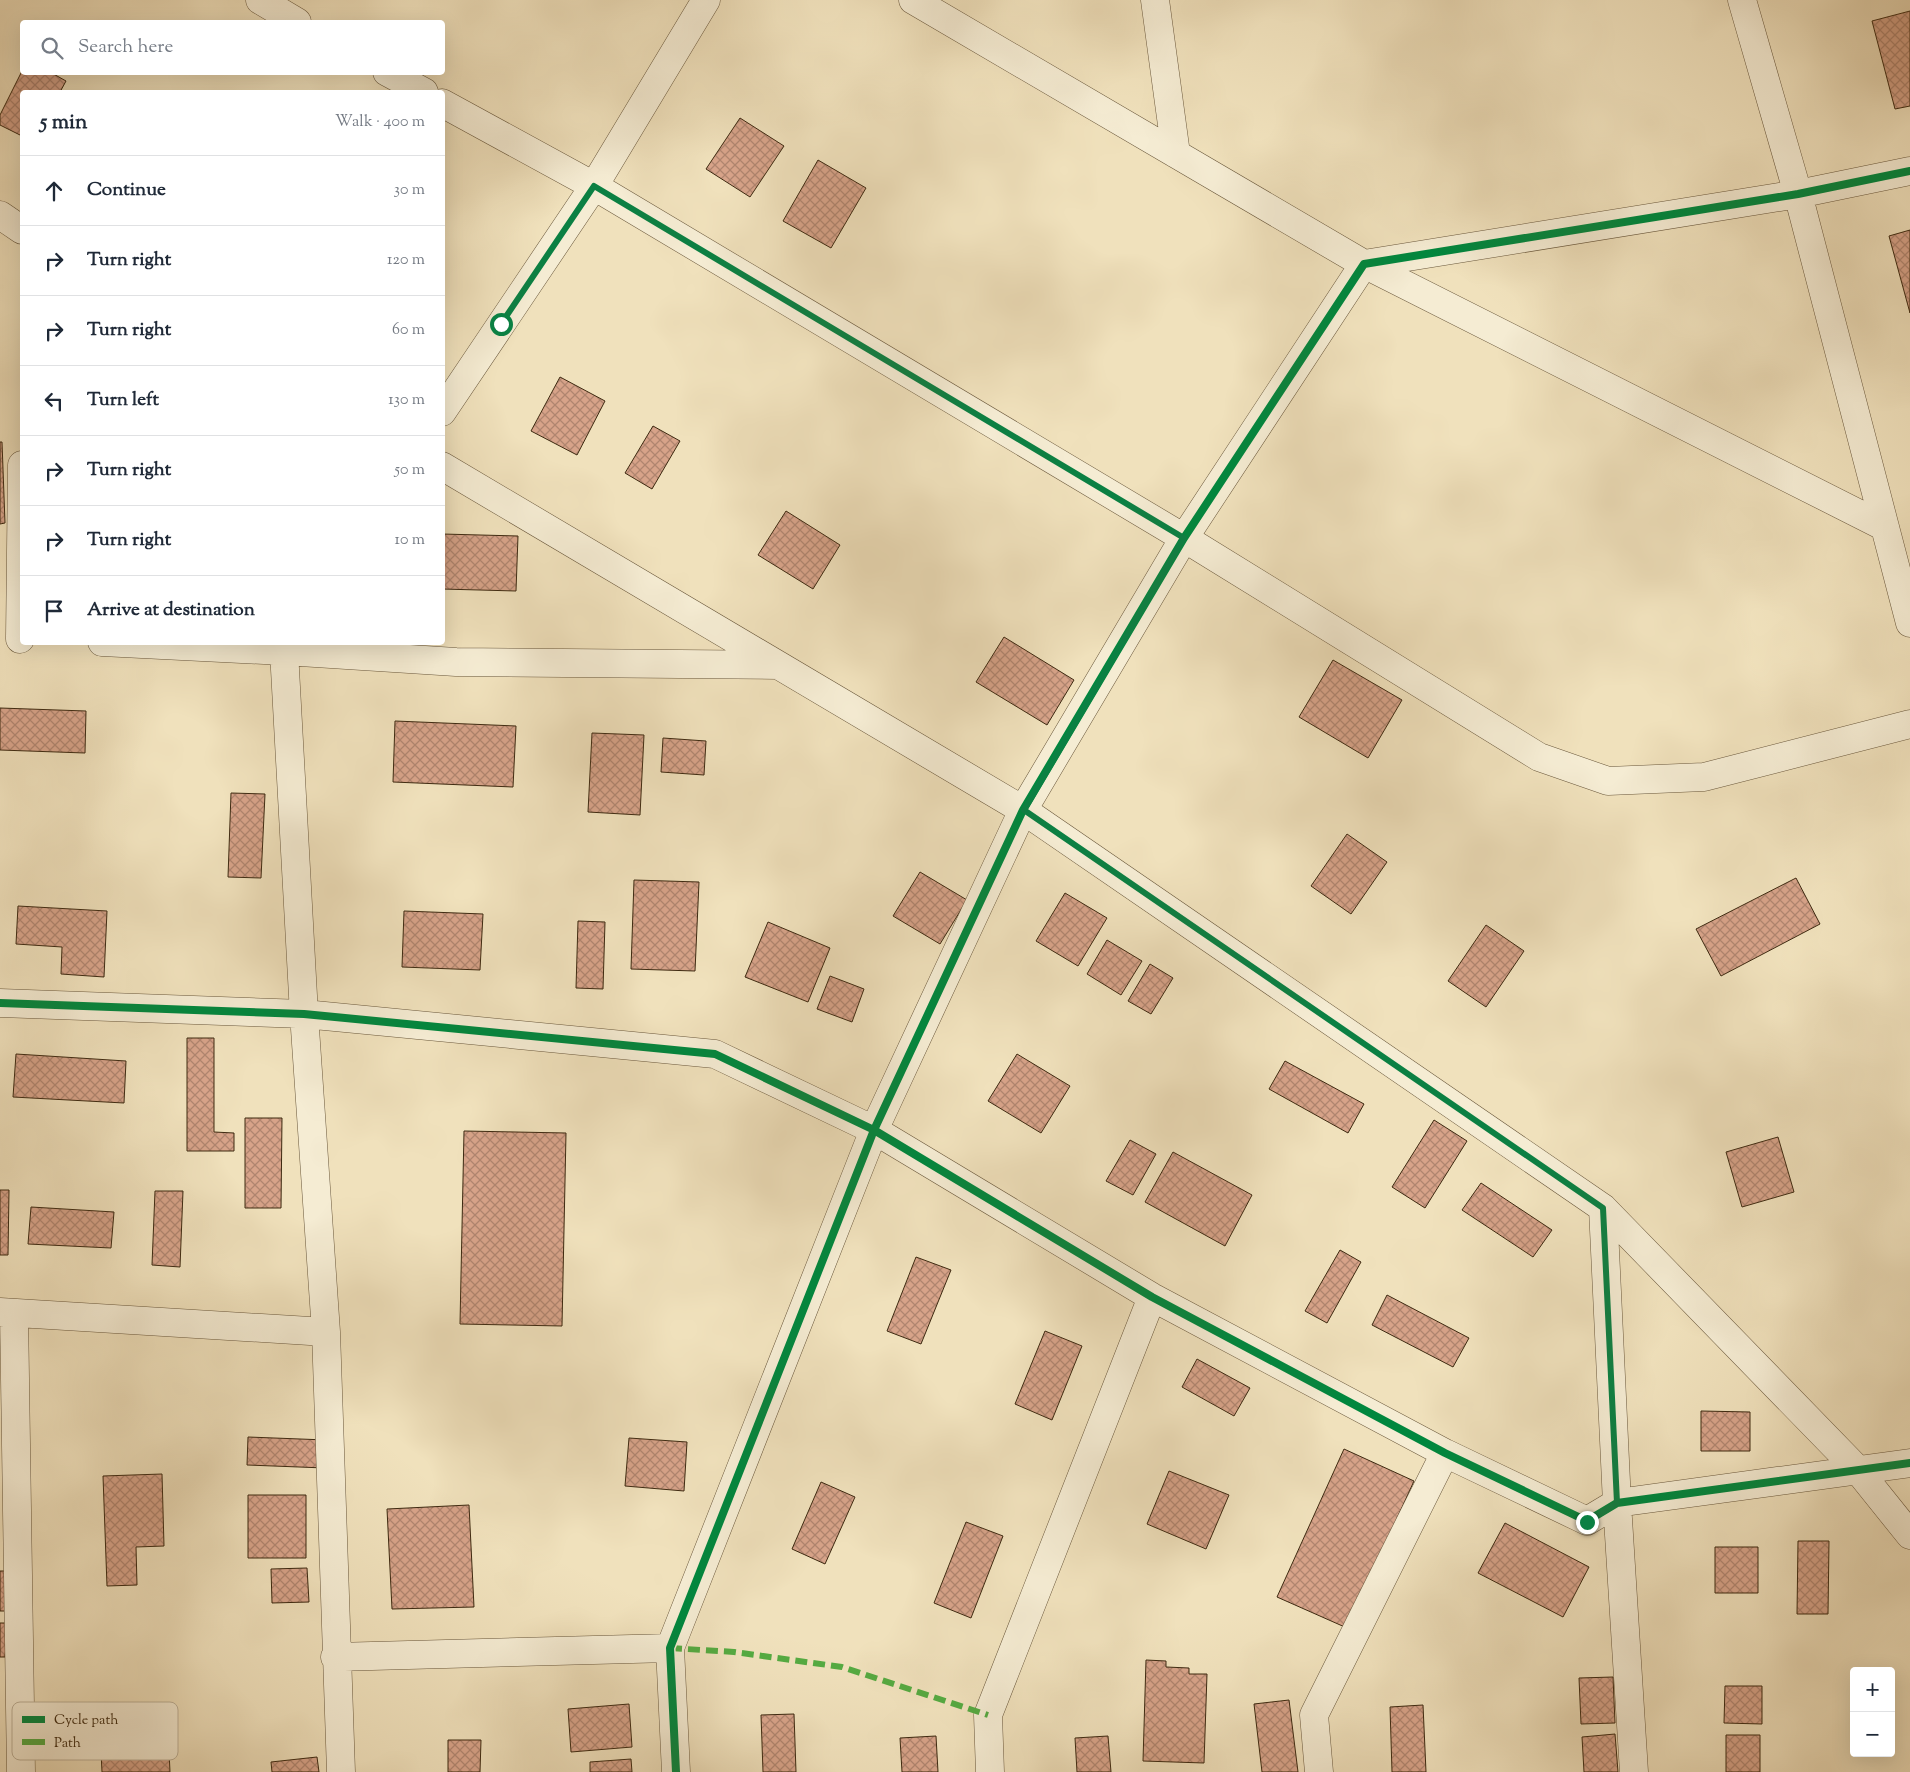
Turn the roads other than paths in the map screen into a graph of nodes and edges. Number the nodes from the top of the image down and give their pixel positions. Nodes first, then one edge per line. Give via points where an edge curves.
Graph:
1 (260, 0) edge
2 (706, 0) edge
3 (913, 0) edge
4 (1155, 0) edge
5 (1742, 0) edge
6 (294, 20) edge
7 (393, 75) edge
8 (420, 90) edge
9 (445, 105) edge
10 (1176, 154) junction
11 (1910, 171) edge
12 (594, 186) junction
13 (1798, 194) junction
14 (0, 216) edge
15 (20, 229) edge
16 (1364, 264) junction
17 (445, 408) edge
18 (445, 468) edge
19 (20, 508) edge
20 (1885, 527) junction
21 (1184, 538) junction
22 (1910, 618) edge
23 (14, 639) edge
24 (170, 645) edge
25 (329, 648) edge
26 (284, 650) junction
27 (780, 666) junction
28 (1910, 724) edge
29 (1024, 810) junction
30 (0, 1003) edge
31 (304, 1014) junction
32 (874, 1130) junction
33 (1603, 1208) junction
34 (1152, 1297) junction
35 (7, 1312) edge
36 (326, 1332) junction
37 (1445, 1453) junction
38 (1910, 1463) edge
39 (1857, 1469) junction
40 (1617, 1503) junction
41 (1910, 1535) edge
42 (670, 1648) junction
43 (335, 1657) junction
44 (19, 1702) edge
45 (341, 1772) edge
46 (676, 1772) edge
47 (990, 1772) edge
48 (1319, 1772) edge
49 (1634, 1772) edge

1 - 6 street
2 - 12 street
3 - 10 street
4 - 10 street
5 - 13 street
7 - 8 street
9 - 12 street
10 - 16 street
11 - 13 street
12 - 17 street
12 - 21 street
13 - 16 street
13 - 20 street
14 - 15 street
16 - 20 street
16 - 21 street
18 - 27 street
19 - 23 street
20 - 22 street
21 - 28 street via 1539,758 1608,781 1704,777
21 - 29 street
24 - 26 street
25 - 26 street
25 - 27 street via 456,662
26 - 31 street
27 - 29 street
29 - 32 street
29 - 33 street
30 - 31 street
31 - 32 street via 715,1054
31 - 36 street
32 - 34 street
32 - 42 street
33 - 39 street
33 - 40 street
34 - 37 street
34 - 47 street via 988,1715
35 - 36 street
35 - 44 street
36 - 43 street
37 - 40 street via 1587,1522
37 - 48 street via 1314,1714
38 - 39 street
39 - 40 street
39 - 41 street
40 - 49 street
42 - 43 street
42 - 46 street
43 - 45 street

